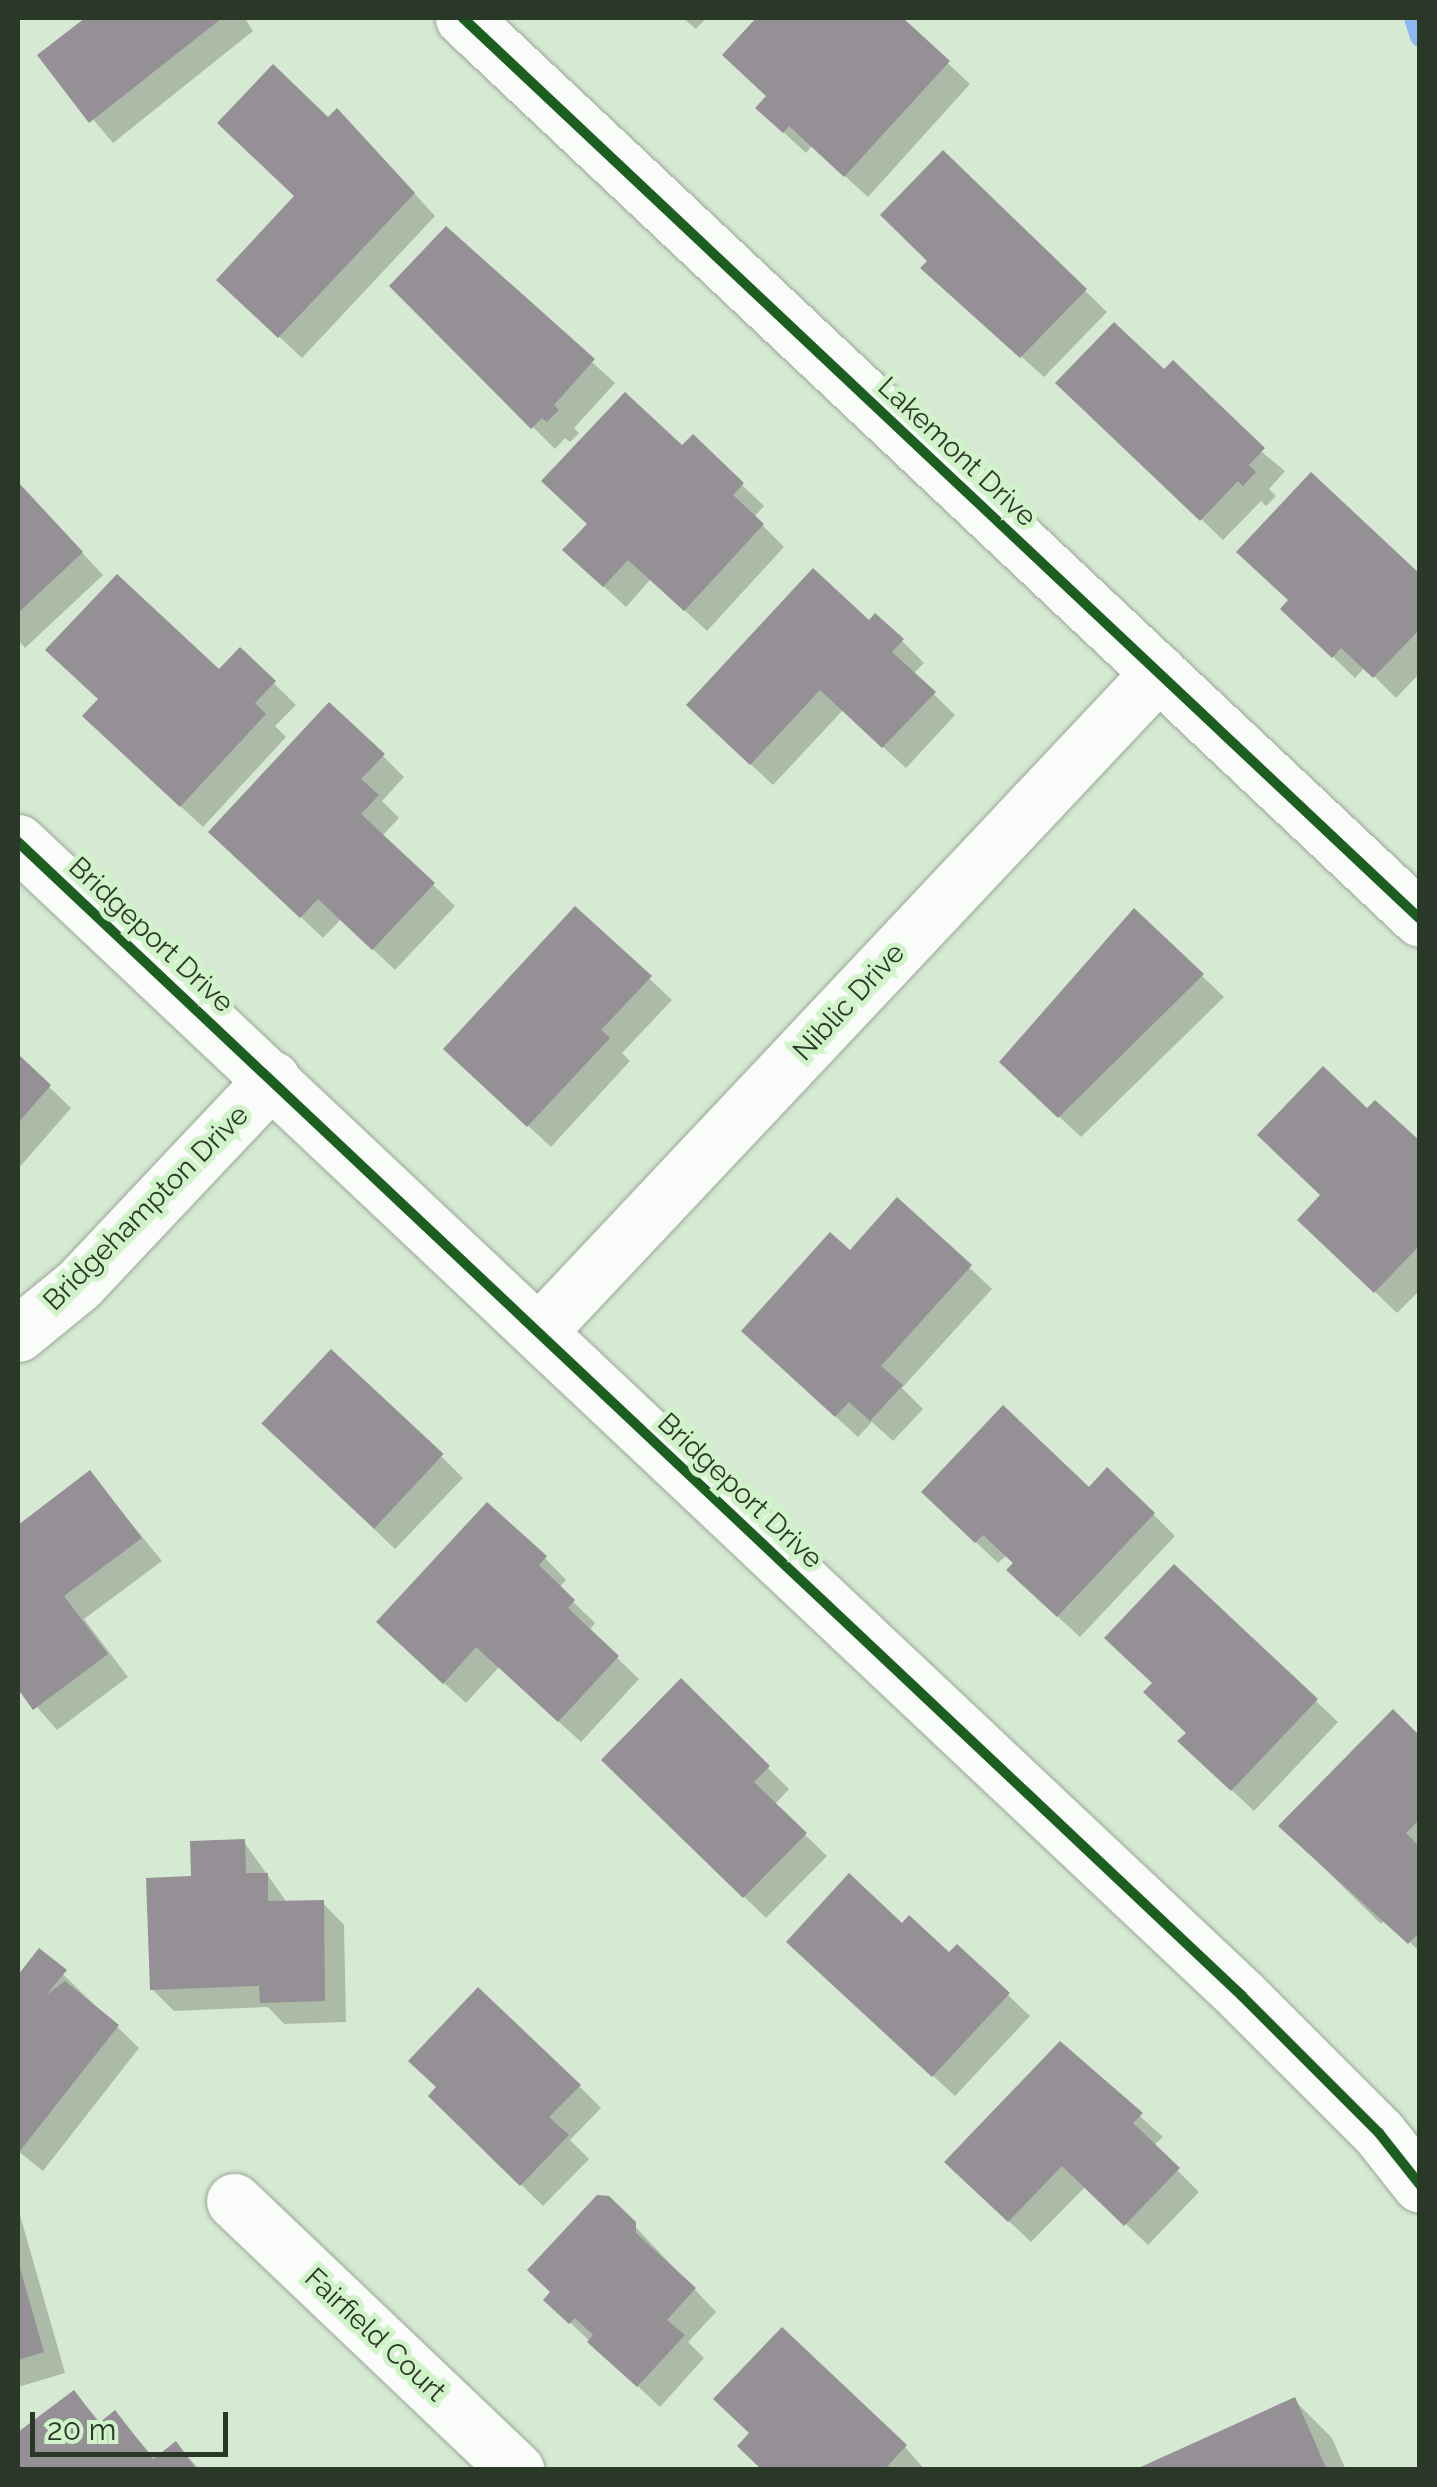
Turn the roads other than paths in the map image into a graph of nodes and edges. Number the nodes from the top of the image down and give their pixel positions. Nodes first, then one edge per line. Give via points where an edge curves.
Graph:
1 (464, 18) edge
2 (1159, 672) junction
3 (18, 842) edge
4 (1420, 918) edge
5 (272, 1079) junction
6 (538, 1332) junction
7 (18, 1334) edge
8 (1420, 2185) edge
9 (234, 2201) dead end
10 (516, 2470) edge

1 - 2 street, Lakemont Drive
2 - 4 street, Lakemont Drive
2 - 6 street, Niblic Drive
3 - 5 street, Bridgeport Drive
5 - 6 street, Bridgeport Drive
5 - 7 street, Bridgehampton Drive via 79,1284
6 - 8 street, Bridgeport Drive via 1242,1996 1378,2133
9 - 10 street, Fairfield Court

